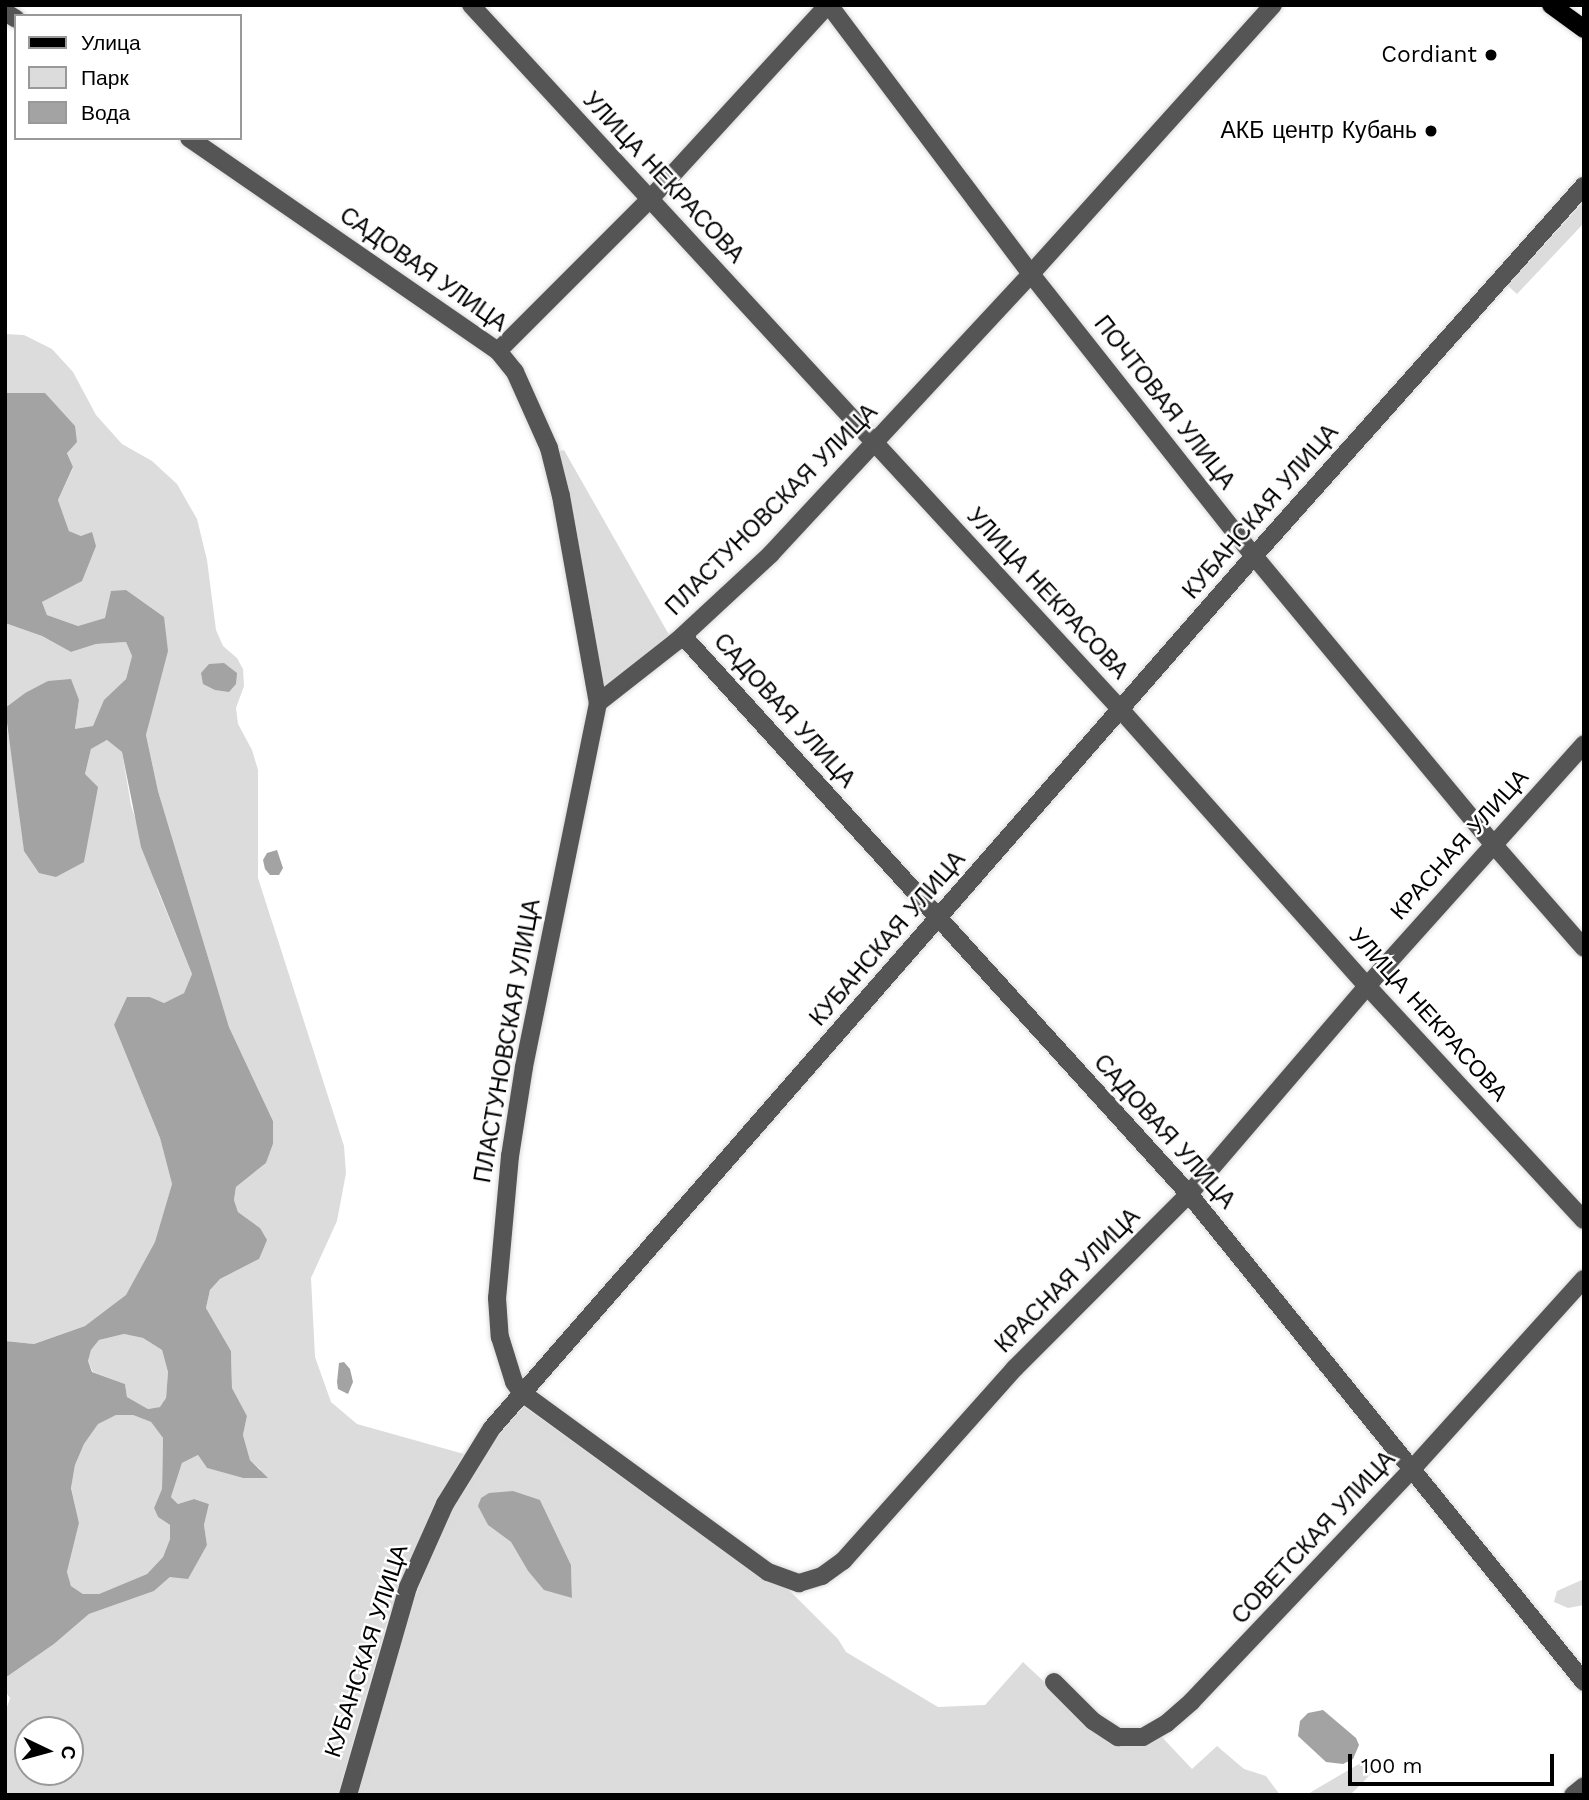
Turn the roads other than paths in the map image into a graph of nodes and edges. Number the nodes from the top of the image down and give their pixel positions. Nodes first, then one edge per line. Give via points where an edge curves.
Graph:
1 (471, 5) edge
2 (829, 5) edge
3 (1273, 5) edge
4 (1551, 5) edge
5 (1584, 29) edge
6 (192, 140) edge
7 (1584, 186) edge
8 (650, 199) junction
9 (1031, 274) junction
10 (498, 351) junction
11 (874, 444) junction
12 (1254, 556) junction
13 (683, 636) junction
14 (598, 703) junction
15 (1121, 710) junction
16 (1584, 744) edge
17 (1493, 844) junction
18 (939, 918) junction
19 (1584, 948) edge
20 (1367, 986) junction
21 (1189, 1194) junction
22 (1584, 1220) edge
23 (1584, 1279) edge
24 (521, 1392) junction
25 (1413, 1468) junction
26 (1054, 1682) dead end
27 (1584, 1682) edge
28 (1584, 1786) edge
29 (348, 1795) edge
30 (1573, 1795) edge

1 - 8 street, УЛИЦА НЕКРАСОВА
2 - 8 street
2 - 9 street, ПОЧТОВАЯ УЛИЦА
3 - 9 street, ПЛАСТУНОВСКАЯ УЛИЦА
4 - 5 main road
6 - 10 street, САДОВАЯ УЛИЦА
7 - 12 street, КУБАНСКАЯ УЛИЦА
8 - 10 street
8 - 11 street, УЛИЦА НЕКРАСОВА
9 - 11 street, ПЛАСТУНОВСКАЯ УЛИЦА
9 - 12 street, ПОЧТОВАЯ УЛИЦА
10 - 14 street, САДОВАЯ УЛИЦА via 522,381 549,448 568,528
11 - 13 street, ПЛАСТУНОВСКАЯ УЛИЦА via 771,554
11 - 15 street, УЛИЦА НЕКРАСОВА
12 - 15 street, КУБАНСКАЯ УЛИЦА
12 - 17 street, ПОЧТОВАЯ УЛИЦА
13 - 14 street, ПЛАСТУНОВСКАЯ УЛИЦА
13 - 18 street, САДОВАЯ УЛИЦА
14 - 24 street, ПЛАСТУНОВСКАЯ УЛИЦА via 524,1067 499,1252 500,1337 509,1373
15 - 18 street, КУБАНСКАЯ УЛИЦА
15 - 20 street, УЛИЦА НЕКРАСОВА
16 - 17 street, КРАСНАЯ УЛИЦА
17 - 19 street, ПОЧТОВАЯ УЛИЦА
17 - 20 street, КРАСНАЯ УЛИЦА
18 - 21 street, САДОВАЯ УЛИЦА
18 - 24 street, КУБАНСКАЯ УЛИЦА
20 - 21 street, КРАСНАЯ УЛИЦА
20 - 22 street, УЛИЦА НЕКРАСОВА
21 - 24 street, КРАСНАЯ УЛИЦА via 1015,1368 843,1561 810,1581 791,1582 768,1572
21 - 25 street, САДОВАЯ УЛИЦА
23 - 25 street, СОВЕТСКАЯ УЛИЦА
24 - 29 street, КУБАНСКАЯ УЛИЦА via 477,1448 432,1529 395,1625
25 - 26 street, СОВЕТСКАЯ УЛИЦА via 1192,1701 1154,1731 1132,1739 1118,1737 1093,1721
25 - 27 street, САДОВАЯ УЛИЦА
28 - 30 street

